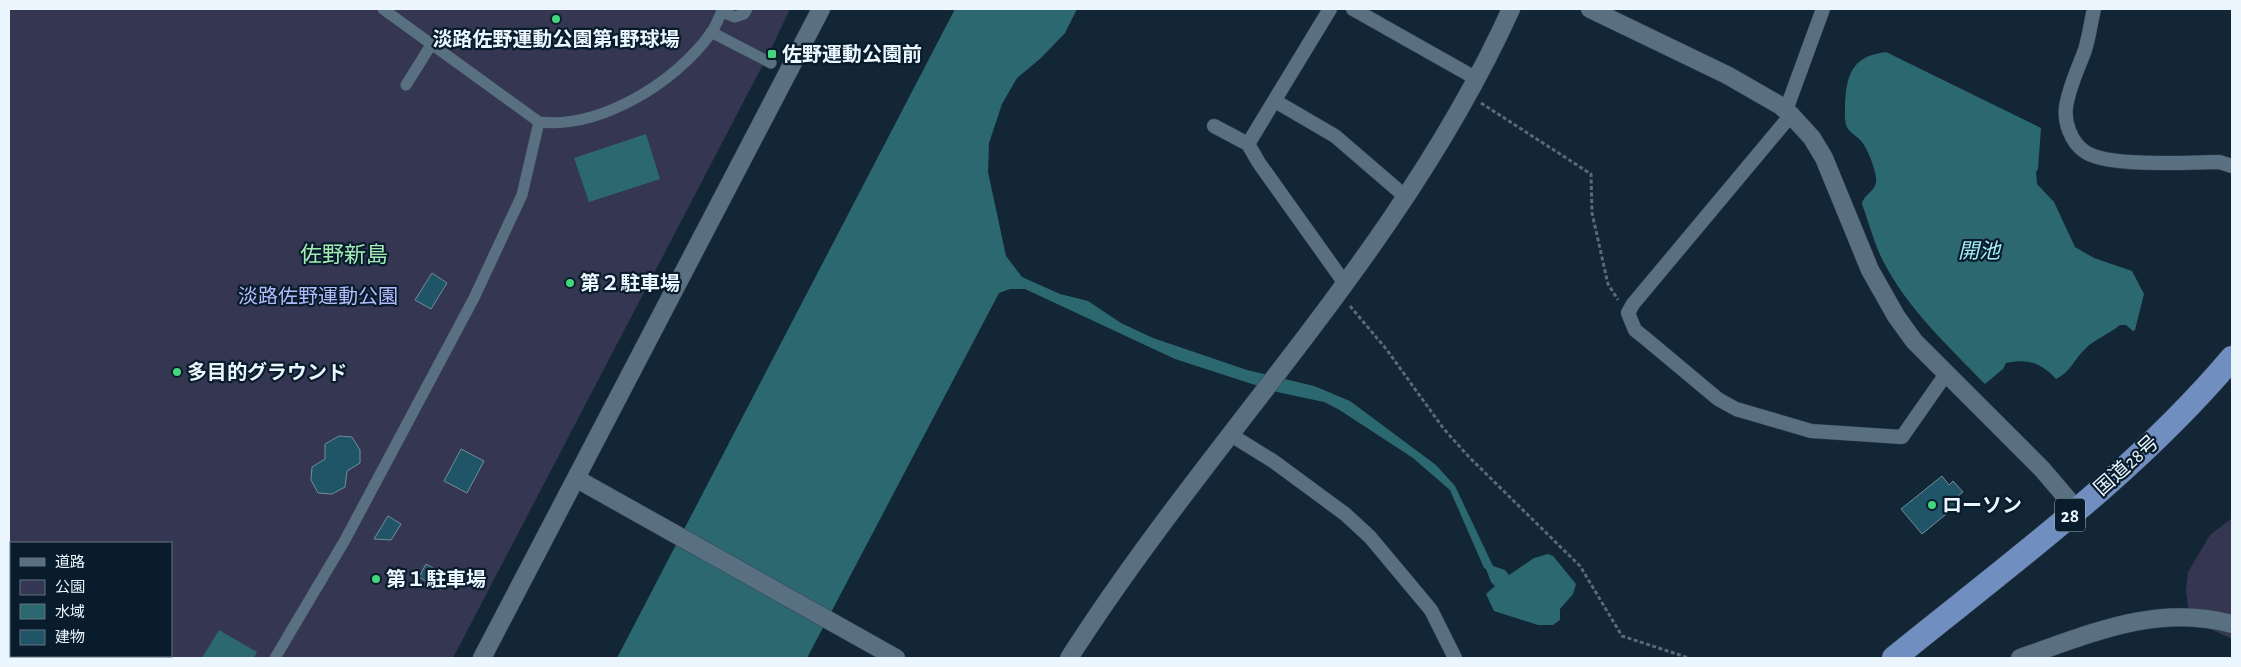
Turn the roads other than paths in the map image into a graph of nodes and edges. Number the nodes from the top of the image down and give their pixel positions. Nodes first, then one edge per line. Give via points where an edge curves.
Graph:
1 (383, 9) edge
2 (747, 9) edge
3 (821, 9) edge
4 (1330, 9) edge
5 (1354, 9) edge
6 (1511, 9) edge
7 (1590, 9) edge
8 (1823, 9) edge
9 (2094, 9) edge
10 (722, 10) edge
11 (711, 32) junction
12 (431, 44) junction
13 (771, 63) dead end
14 (406, 85) dead end
15 (1473, 86) junction
16 (1275, 101) junction
17 (1789, 113) junction
18 (539, 122) junction
19 (1214, 126) dead end
20 (1248, 144) junction
21 (2232, 166) edge
22 (1407, 198) junction
23 (1343, 289) junction
24 (2232, 358) edge
25 (1946, 374) junction
26 (1231, 435) junction
27 (577, 479) junction
28 (2076, 509) junction
29 (2232, 624) edge
30 (275, 658) edge
31 (482, 658) edge
32 (896, 658) edge
33 (1069, 658) edge
34 (1455, 658) edge
35 (1894, 658) edge
36 (2020, 658) edge

1 - 12 street
2 - 10 street via 744,14 735,16
3 - 27 street
4 - 16 street
5 - 15 street
6 - 15 street
7 - 17 street via 1727,75
8 - 17 street
9 - 21 street via 2086,47 2068,92 2065,109 2076,144 2084,152 2106,159 2219,162
10 - 11 street
11 - 13 street
11 - 18 street via 678,68 636,99 590,116 554,124
12 - 14 street
12 - 18 street
15 - 22 street
16 - 20 street
16 - 22 street via 1334,136
17 - 25 street via 1812,138 1824,158 1862,254 1884,299 1914,341
17 - 25 street via 1628,313 1635,330 1718,400 1812,431 1902,437
18 - 30 street via 522,195 474,298 345,540
19 - 20 street
20 - 23 street
22 - 23 street
23 - 26 street
24 - 28 highway, 国道28号 / 28 via 2194,402
25 - 28 street via 2042,468
26 - 33 street via 1145,546
26 - 34 street via 1273,461 1345,514 1370,537 1431,610
27 - 31 street
27 - 32 street
28 - 35 highway, 国道28号 / 28
29 - 36 street via 2199,616 2172,615 2135,621

